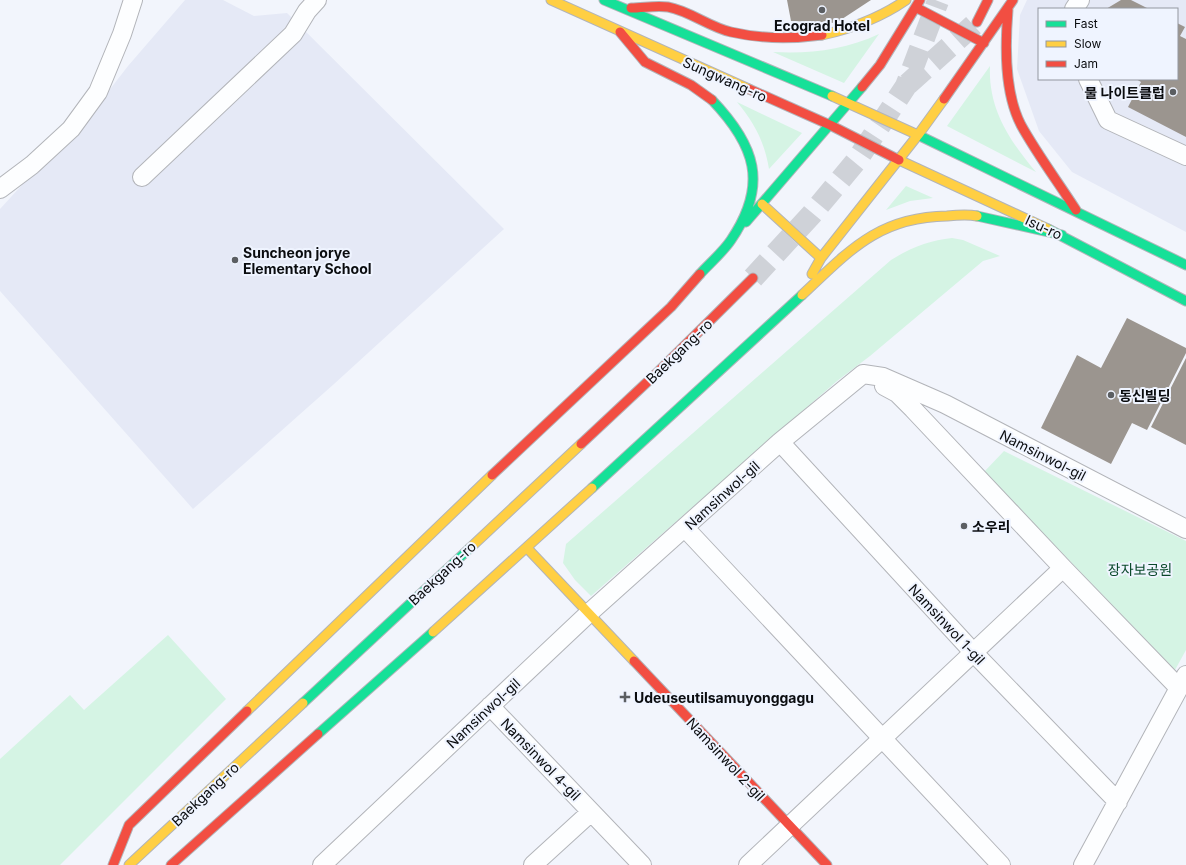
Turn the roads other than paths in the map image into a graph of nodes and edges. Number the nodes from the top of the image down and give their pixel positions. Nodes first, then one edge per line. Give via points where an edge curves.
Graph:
1 (133, 0) edge
2 (317, 0) edge
3 (551, 0) edge
4 (604, 0) edge
5 (906, 0) edge
6 (988, 0) edge
7 (1013, 0) edge
8 (918, 4) edge
9 (624, 9) junction
10 (1008, 9) junction
11 (977, 22) tunnel mouth
12 (620, 32) junction
13 (984, 43) junction
14 (732, 53) junction
15 (721, 77) junction
16 (1088, 80) edge
17 (849, 103) junction
18 (830, 126) junction
19 (918, 135) junction
20 (1186, 156) edge
21 (899, 160) junction
22 (142, 177) dead end
23 (0, 189) edge
24 (762, 204) junction
25 (1076, 210) junction
26 (1062, 235) junction
27 (731, 240) junction
28 (821, 258) junction
29 (1186, 265) edge
30 (753, 278) tunnel mouth
31 (798, 298) junction
32 (1186, 301) edge
33 (863, 374) junction
34 (780, 442) junction
35 (685, 528) junction
36 (1186, 529) edge
37 (527, 548) junction
38 (1062, 568) junction
39 (589, 613) junction
40 (973, 652) junction
41 (1183, 681) edge
42 (490, 706) junction
43 (882, 738) junction
44 (1118, 802) junction
45 (591, 812) junction
46 (789, 825) junction
47 (113, 865) edge
48 (129, 865) edge
49 (171, 865) edge
50 (322, 865) edge
51 (533, 865) edge
52 (642, 865) edge
53 (748, 865) edge
54 (826, 865) edge
55 (1000, 865) edge
56 (1083, 865) edge

1 - 23 street via 98,92 71,129 32,165
2 - 22 street via 306,12 293,34
3 - 12 main road, Sungwang-ro
4 - 9 main road, Sungwang-ro
5 - 9 main road via 880,18 851,30 810,37 729,32 668,7
6 - 11 main road
7 - 10 main road
8 - 13 main road
8 - 17 main road via 880,65
9 - 14 main road, Sungwang-ro
10 - 13 main road
10 - 25 main road via 1005,49 1013,103 1021,124
12 - 15 main road, Sungwang-ro
12 - 27 main road via 645,62 691,85 712,100 742,136 752,164 753,186 750,204
13 - 19 main road
14 - 15 main road
14 - 17 main road, Sungwang-ro
15 - 18 main road, Sungwang-ro
16 - 20 street via 1108,120
17 - 18 main road
17 - 19 main road, Sungwang-ro
18 - 21 main road, Sungwang-ro
18 - 24 main road
19 - 21 main road
19 - 25 main road, Isu-ro
21 - 26 main road, Isu-ro
21 - 28 main road
24 - 27 main road
24 - 28 main road
25 - 29 main road, Isu-ro
26 - 31 main road via 972,215 928,216 892,225 857,244
26 - 32 main road, Isu-ro
27 - 47 main road via 671,307 501,466 129,825
28 - 31 main road
30 - 48 main road, Baekgang-ro via 659,371
31 - 37 main road
33 - 34 street, Namsinwol-gil
33 - 36 street, Namsinwol-gil via 883,377 945,404
33 - 38 street via 897,393
34 - 35 street, Namsinwol-gil
34 - 40 street, Namsinwol 1-gil
35 - 39 street, Namsinwol-gil
35 - 43 street
37 - 39 main road, Namsinwol 2-gil
37 - 49 main road
38 - 40 street
38 - 41 street
39 - 42 street, Namsinwol-gil
39 - 46 main road, Namsinwol 2-gil
40 - 43 street
40 - 44 street, Namsinwol 1-gil
41 - 44 street
42 - 45 street, Namsinwol 4-gil
42 - 50 street, Namsinwol-gil
43 - 46 street
43 - 55 street
44 - 56 street
45 - 51 street, Namsinwol 4-gil
45 - 52 street, Namsinwol 4-gil
46 - 53 street
46 - 54 main road, Namsinwol 2-gil

